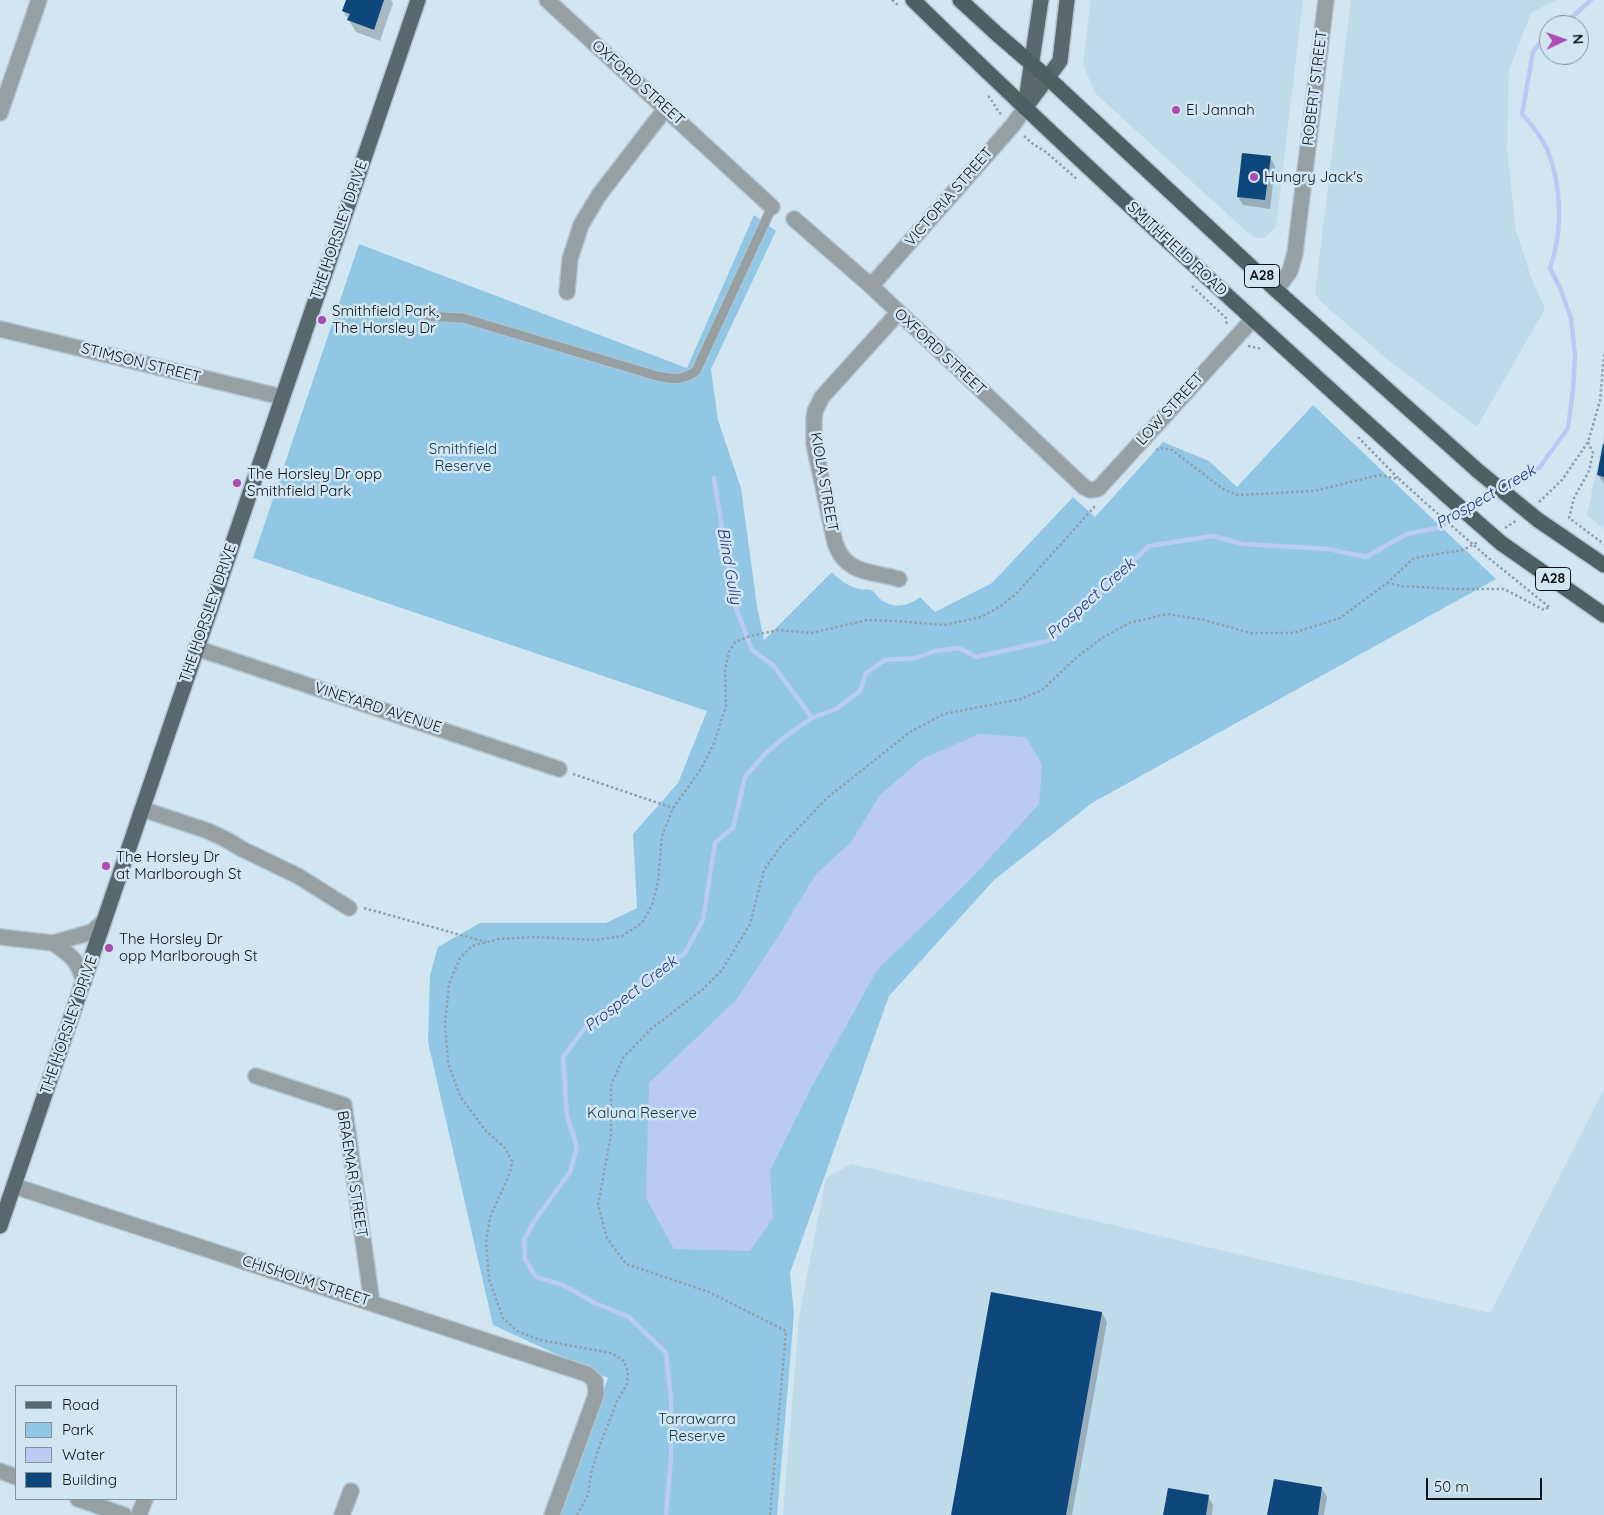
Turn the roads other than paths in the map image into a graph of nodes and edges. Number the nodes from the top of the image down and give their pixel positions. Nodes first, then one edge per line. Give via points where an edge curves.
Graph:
1 (39, 0) edge
2 (418, 0) edge
3 (547, 0) edge
4 (913, 0) edge
5 (960, 0) edge
6 (1041, 0) edge
7 (1067, 0) edge
8 (1326, 0) edge
9 (1032, 65) junction
10 (1048, 78) junction
11 (666, 108) junction
12 (1025, 108) junction
13 (0, 113) edge
14 (772, 207) joint
15 (794, 219) dead end
16 (871, 286) junction
17 (1276, 290) junction
18 (567, 292) dead end
19 (898, 313) junction
20 (426, 316) dead end
21 (1253, 319) junction
22 (0, 329) edge
23 (282, 397) junction
24 (1084, 487) joint
25 (1604, 565) edge
26 (899, 579) dead end
27 (1604, 615) edge
28 (196, 648) junction
29 (559, 769) road end
30 (142, 809) junction
31 (349, 908) road end
32 (104, 921) junction
33 (0, 937) edge
34 (53, 943) junction
35 (84, 982) junction
36 (256, 1076) dead end
37 (14, 1186) junction
38 (0, 1226) edge
39 (372, 1303) junction
40 (0, 1471) edge
41 (15, 1477) edge
42 (351, 1491) dead end
43 (81, 1500) edge
44 (145, 1500) edge
45 (124, 1515) edge
46 (140, 1515) edge
47 (342, 1515) edge
48 (552, 1515) edge

1 - 13 street
2 - 23 main road, THE HORSLEY DRIVE
3 - 11 street, OXFORD STREET
4 - 12 highway, SMITHFIELD ROAD / A28
5 - 9 highway, A28
6 - 9 main road, VICTORIA STREET
7 - 10 main road, VICTORIA STREET via 1060,61
8 - 17 street, ROBERT STREET via 1295,253 1290,271
9 - 10 highway, A28
9 - 12 main road, VICTORIA STREET
10 - 12 main road, VICTORIA STREET
10 - 17 highway, A28
11 - 14 street, OXFORD STREET
11 - 18 street via 599,195 581,225 570,259
12 - 16 street, VICTORIA STREET
12 - 21 highway, SMITHFIELD ROAD / A28
14 - 20 lane via 696,371 686,378 657,376 463,318
15 - 16 street, OXFORD STREET
16 - 19 street, OXFORD STREET
17 - 25 highway, A28, bridge via 1478,470 1538,520
19 - 24 street, OXFORD STREET
19 - 26 street, KIOLA STREET via 822,398 815,411 813,436 837,550 856,569
21 - 24 street, LOW STREET via 1098,489
21 - 27 highway, SMITHFIELD ROAD / A28, bridge via 1501,543
22 - 23 street, STIMSON STREET
23 - 28 main road, THE HORSLEY DRIVE
28 - 29 street, VINEYARD AVENUE
28 - 30 main road, THE HORSLEY DRIVE
30 - 31 street via 228,840 298,876
30 - 32 main road, THE HORSLEY DRIVE
32 - 34 street via 92,932
32 - 35 main road, THE HORSLEY DRIVE
33 - 34 street
34 - 35 street via 75,959
35 - 37 main road, THE HORSLEY DRIVE
36 - 39 street, BRAEMAR STREET via 344,1105
37 - 38 main road, THE HORSLEY DRIVE
37 - 39 street, CHISHOLM STREET
39 - 48 street, CHISHOLM STREET via 581,1371 595,1381 595,1399
40 - 41 street
42 - 47 street
43 - 45 street
44 - 46 street

